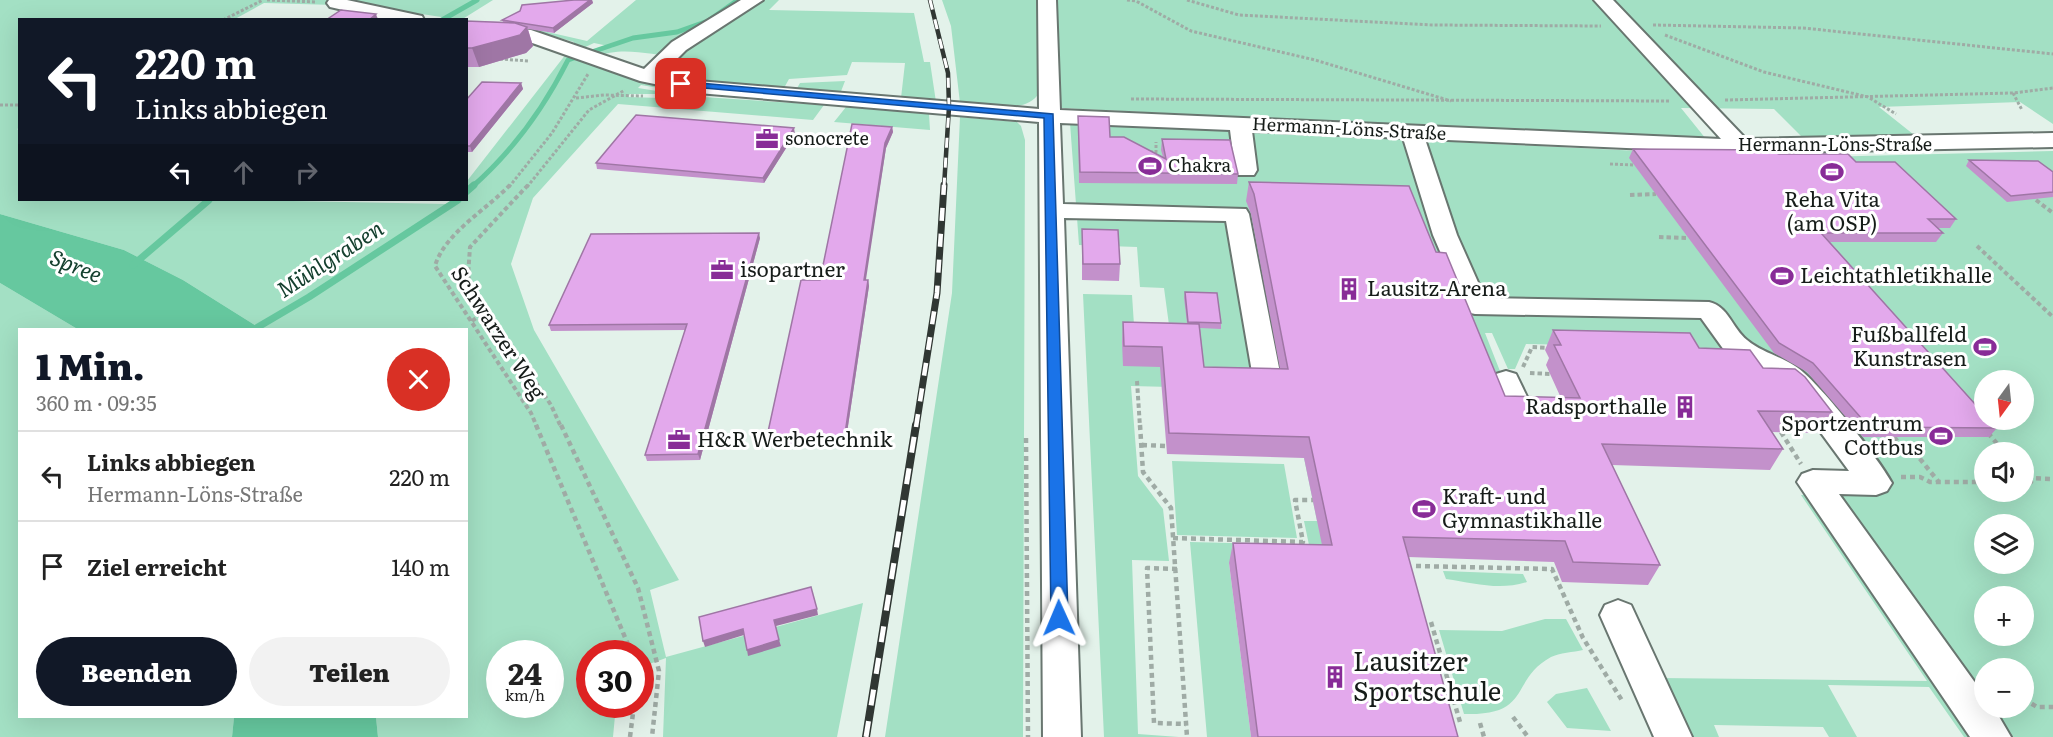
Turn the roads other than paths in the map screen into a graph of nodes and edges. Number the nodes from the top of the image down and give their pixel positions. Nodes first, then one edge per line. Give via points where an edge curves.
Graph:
1 (754, 0) edge
2 (1047, 0) edge
3 (1603, 0) edge
4 (336, 3) road end
5 (410, 18) edge
6 (468, 29) edge
7 (652, 79) junction
8 (1049, 116) junction
9 (1240, 124) junction
10 (1412, 132) junction
11 (2053, 140) edge
12 (1740, 146) junction
13 (1246, 170) dead end
14 (1053, 211) junction
15 (1267, 378) edge
16 (1618, 615) dead end
17 (1062, 737) edge
18 (1673, 737) edge
19 (1992, 737) edge

1 - 7 street via 679,46
2 - 8 street
3 - 12 street
4 - 5 street
6 - 7 street, Hermann-Löns-Straße via 524,34
7 - 8 street, Hermann-Löns-Straße via 698,87
8 - 9 street, Hermann-Löns-Straße
8 - 14 street
9 - 10 street, Hermann-Löns-Straße
9 - 13 street
10 - 12 street, Hermann-Löns-Straße
10 - 19 street via 1445,235 1475,306 1708,310 1734,344 1804,389 1876,483 1813,482
11 - 12 street, Hermann-Löns-Straße
14 - 15 street via 1236,214
14 - 17 street
16 - 18 street

